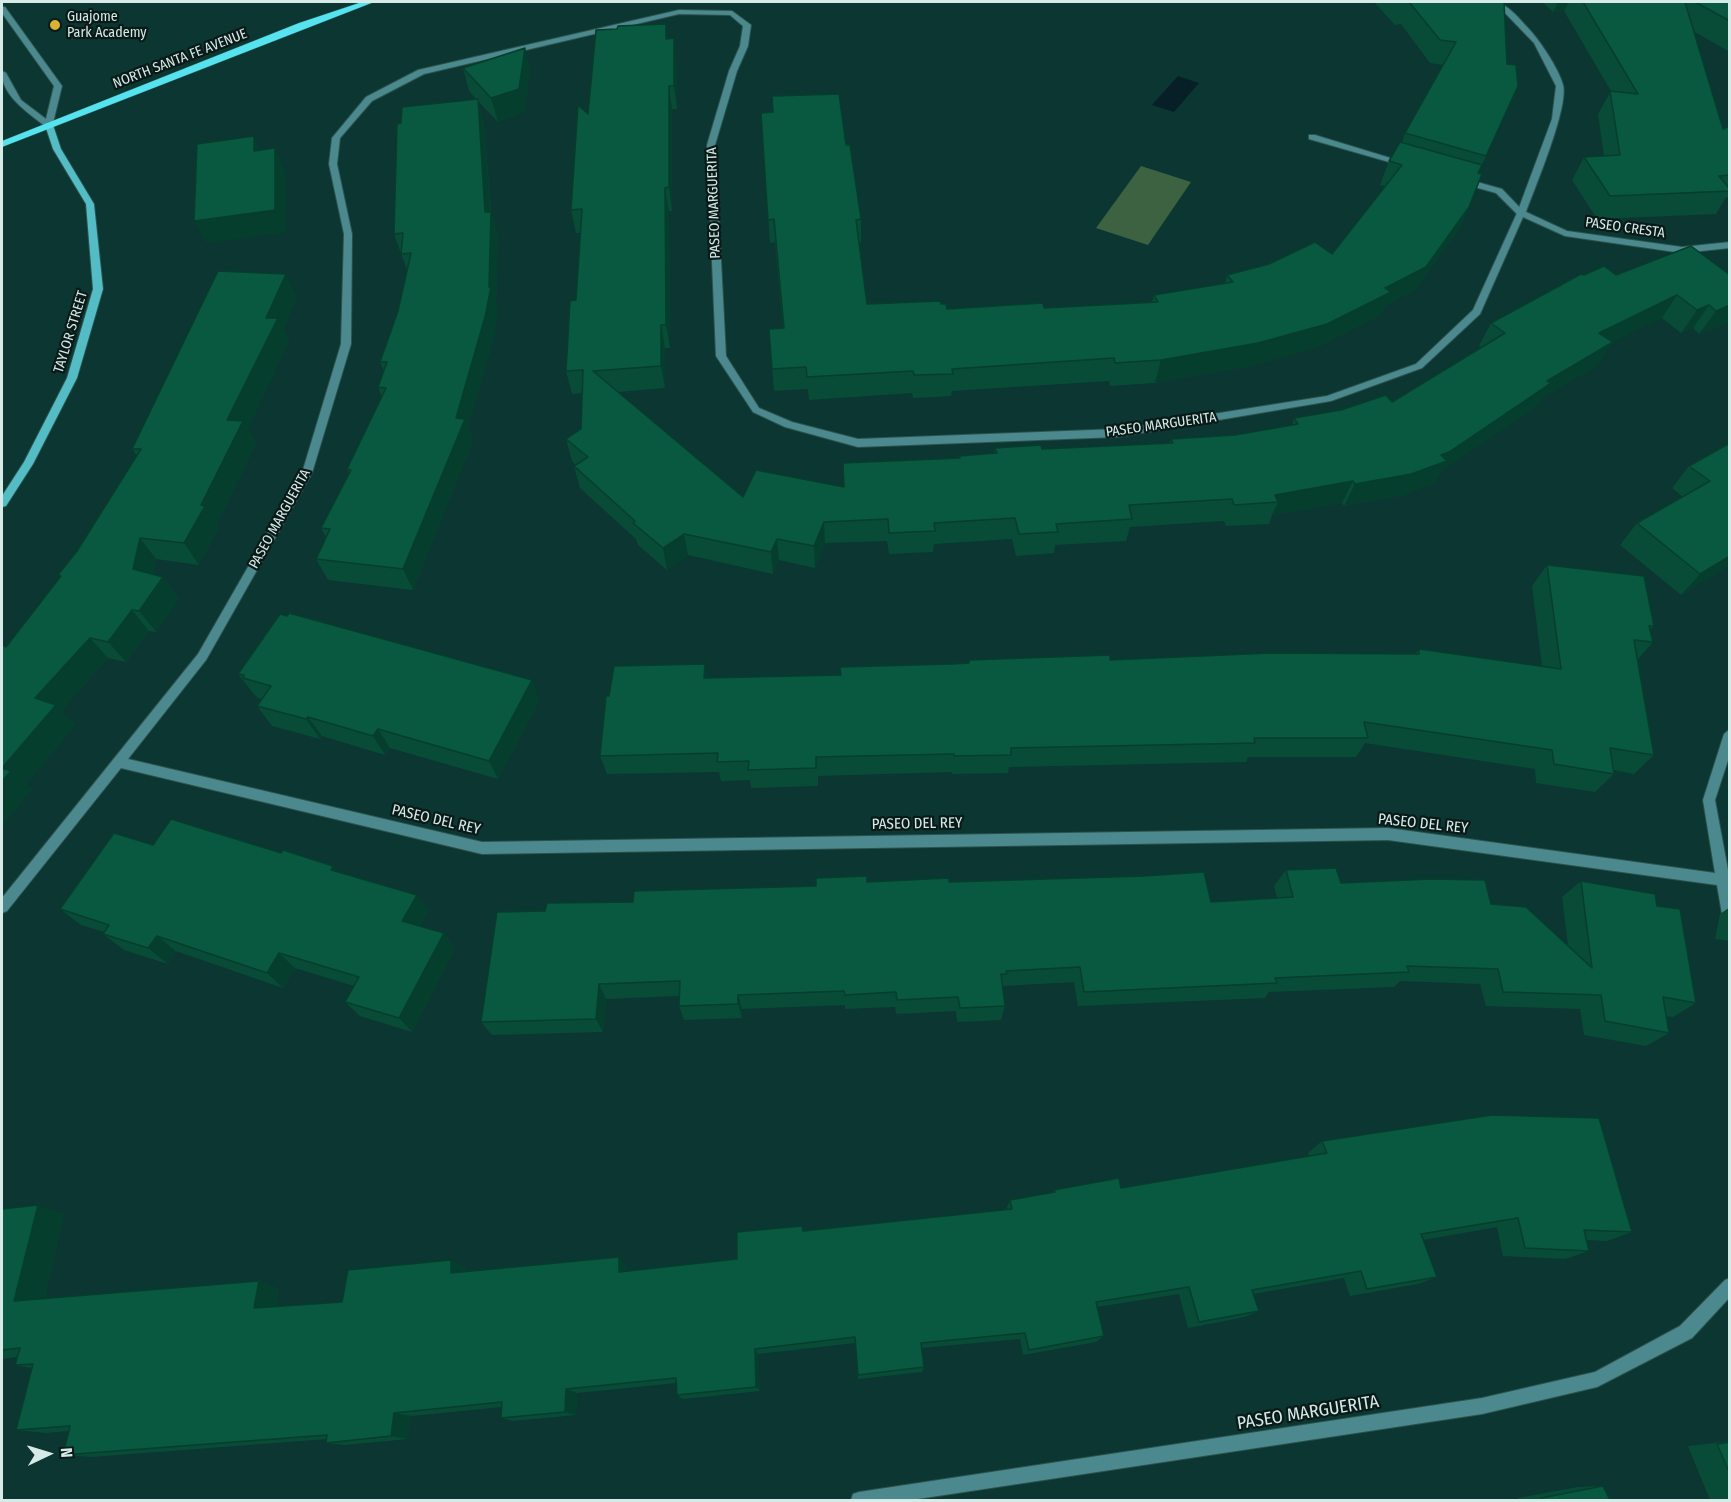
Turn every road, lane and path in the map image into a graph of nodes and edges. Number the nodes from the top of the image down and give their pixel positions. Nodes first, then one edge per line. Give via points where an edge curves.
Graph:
1 (369, 2) edge
2 (1494, 2) edge
3 (2, 9) edge
4 (2, 73) edge
5 (49, 125) junction
6 (1312, 137) dead end
7 (2, 144) edge
8 (1411, 166) edge
9 (1455, 178) edge
10 (1521, 213) junction
11 (1730, 245) edge
12 (2, 503) edge
13 (1730, 734) edge
14 (119, 762) junction
15 (1722, 880) junction
16 (2, 907) edge
17 (1730, 920) edge
18 (1730, 1285) edge
19 (860, 1500) edge

1 - 5 main road, NORTH SANTA FE AVENUE
2 - 10 street, PASEO MARGUERITA via 1537,42 1560,86 1556,119
3 - 5 street via 58,86
4 - 5 street via 18,101
5 - 7 main road, NORTH SANTA FE AVENUE
5 - 12 main road, TAYLOR STREET via 57,149 90,204 98,289 72,378 28,464
6 - 8 street
9 - 10 street via 1499,191
10 - 11 street, PASEO CRESTA via 1577,235 1682,250
10 - 14 street, PASEO MARGUERITA via 1477,312 1419,366 1328,399 1118,433 858,443 789,425 756,410 721,356 711,145 744,46 747,25 732,14 679,12 421,72 369,99 336,138 333,164 348,234 346,344 307,473 202,657
13 - 15 street via 1709,800
14 - 15 street, PASEO DEL REY via 482,848 1388,834
14 - 16 street, PASEO MARGUERITA
15 - 17 street
18 - 19 street, PASEO MARGUERITA via 1686,1332 1597,1379 1482,1406

